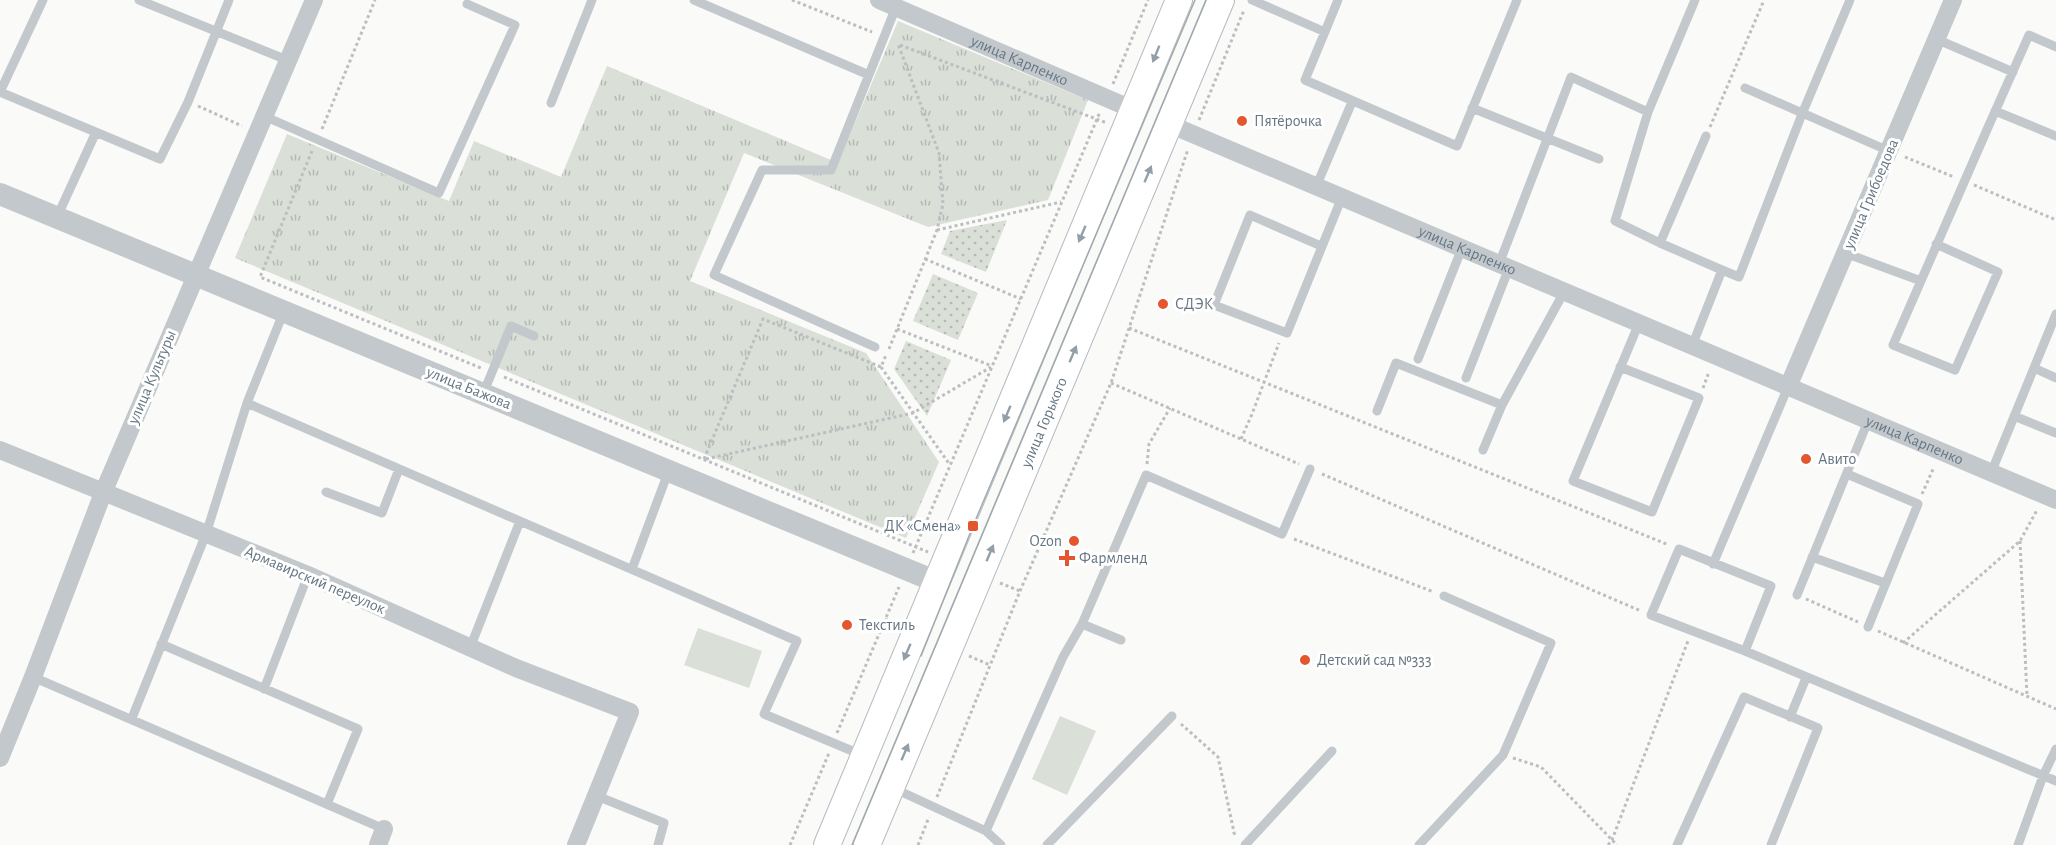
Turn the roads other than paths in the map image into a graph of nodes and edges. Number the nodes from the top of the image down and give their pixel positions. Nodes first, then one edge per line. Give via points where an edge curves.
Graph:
1 (43, 0) edge
2 (139, 0) edge
3 (229, 0) edge
4 (314, 0) edge
5 (592, 0) edge
6 (694, 0) edge
7 (1179, 0) edge
8 (1221, 0) edge
9 (1250, 0) edge
10 (1338, 0) edge
11 (1517, 0) edge
12 (1695, 0) edge
13 (1850, 0) edge
14 (1953, 0) edge
15 (467, 4) dead end
16 (888, 4) edge
17 (216, 31) junction
18 (1324, 32) junction
19 (1936, 39) junction
20 (2056, 47) edge
21 (287, 60) junction
22 (2013, 72) junction
23 (869, 75) junction
24 (1744, 88) dead end
25 (0, 92) edge
26 (550, 102) dead end
27 (1352, 102) junction
28 (1472, 108) junction
29 (1995, 111) junction
30 (1648, 112) junction
31 (1802, 114) junction
32 (1129, 120) junction
33 (260, 124) junction
34 (96, 132) junction
35 (1164, 135) junction
36 (1706, 136) road end
37 (2056, 136) edge
38 (1547, 138) junction
39 (1889, 151) junction
40 (1599, 159) dead end
41 (1316, 187) junction
42 (0, 194) edge
43 (1342, 197) junction
44 (57, 218) junction
45 (1660, 243) junction
46 (1936, 244) junction
47 (1321, 246) junction
48 (1462, 248) junction
49 (1845, 253) junction
50 (1504, 266) junction
51 (1722, 270) junction
52 (196, 275) junction
53 (1921, 281) junction
54 (1564, 292) junction
55 (284, 311) junction
56 (2056, 314) edge
57 (1639, 323) junction
58 (534, 336) dead end
59 (1692, 346) junction
60 (875, 347) dead end
61 (1418, 359) dead end
62 (1620, 367) junction
63 (2034, 368) junction
64 (1466, 378) dead end
65 (2056, 378) edge
66 (1788, 387) junction
67 (483, 394) junction
68 (247, 403) junction
69 (1502, 405) junction
70 (1377, 411) dead end
71 (2014, 416) junction
72 (1868, 421) junction
73 (2056, 434) edge
74 (0, 450) edge
75 (1483, 450) dead end
76 (399, 469) junction
77 (1310, 469) road end
78 (669, 470) junction
79 (1991, 473) junction
80 (1846, 474) junction
81 (326, 492) dead end
82 (103, 493) junction
83 (2050, 498) edge
84 (520, 521) junction
85 (206, 534) junction
86 (1812, 556) junction
87 (1713, 564) junction
88 (632, 569) junction
89 (308, 575) junction
90 (937, 582) junction
91 (1885, 583) junction
92 (1797, 595) road end
93 (972, 596) junction
94 (1444, 596) road end
95 (1082, 624) junction
96 (1868, 627) road end
97 (1121, 640) dead end
98 (161, 644) junction
99 (470, 648) junction
100 (1745, 651) junction
101 (33, 677) junction
102 (1806, 678) junction
103 (264, 689) junction
104 (1172, 716) road end
105 (1790, 717) junction
106 (132, 718) junction
107 (2056, 749) edge
108 (1332, 750) dead end
109 (864, 756) junction
110 (0, 758) edge
111 (2043, 776) junction
112 (2056, 781) edge
113 (890, 787) junction
114 (597, 796) junction
115 (327, 804) junction
116 (986, 831) junction
117 (381, 837) edge
118 (576, 845) edge
119 (658, 845) edge
120 (827, 845) edge
121 (867, 845) edge
122 (1001, 845) edge
123 (1047, 845) edge
124 (1245, 845) edge
125 (1419, 845) edge
126 (1677, 845) edge
127 (1771, 845) edge
128 (2018, 845) edge

1 - 25 lane
2 - 17 lane
3 - 17 lane
4 - 21 street, улица Культуры
5 - 26 lane
6 - 23 lane
7 -> 32 main road
8 - 35 main road, улица Горького
9 - 18 lane
10 - 18 lane
11 - 28 lane
12 - 30 lane
13 - 31 lane
14 - 19 street, улица Грибоедова
15 - 33 lane via 515,25 440,193
16 - 23 lane via 884,37
16 - 32 street, улица Карпенко via 1107,97
17 - 21 lane
17 - 34 lane via 160,159
18 - 27 lane via 1305,80
19 - 22 lane
19 - 39 street, улица Грибоедова
20 - 22 lane via 2029,35
21 - 33 street, улица Культуры
22 - 29 lane
23 - 60 lane via 831,170 762,170 714,276
24 - 31 lane
25 - 34 lane
27 - 28 lane via 1457,146
27 - 41 lane
28 - 38 lane
29 - 37 lane
29 - 46 lane
30 - 38 lane via 1571,77
30 - 45 lane via 1615,221
31 - 39 lane
31 - 51 lane via 1738,277
32 - 35 main road, улица Карпенко
32 -> 90 main road
33 - 52 street, улица Культуры
34 - 44 lane
35 - 41 street, улица Карпенко via 1193,134
93 -> 35 main road, улица Горького
36 - 45 lane
38 - 40 lane
38 - 50 lane
39 - 49 street, улица Грибоедова
41 - 43 street, улица Карпенко
42 - 44 street, улица Бажова
43 - 47 lane
43 - 48 street, улица Карпенко
44 - 52 street, улица Бажова
45 - 51 lane
46 - 53 lane
46 - 53 lane via 1998,272 1955,370 1893,345
47 - 47 lane via 1250,214 1214,305 1287,333
48 - 50 street, улица Карпенко
48 - 61 lane
49 - 53 lane
49 - 66 street, улица Грибоедова
50 - 54 street, улица Карпенко
50 - 64 lane
51 - 59 lane
52 - 55 street, улица Бажова
52 - 82 street, улица Культуры
54 - 57 street, улица Карпенко
54 - 69 lane
55 - 67 street, улица Бажова
55 - 68 lane
56 - 63 lane
57 - 59 street, улица Карпенко
57 - 62 lane
58 - 67 lane via 511,326
59 - 66 street, улица Карпенко
62 - 62 lane via 1573,481 1652,512 1699,398
63 - 65 lane
63 - 71 lane
66 - 72 street, улица Карпенко
66 - 87 lane
67 - 78 street, улица Бажова
68 - 76 lane
68 - 85 lane
69 - 70 lane via 1396,363
69 - 75 lane
71 - 73 lane
71 - 79 lane
72 - 79 street, улица Карпенко
72 - 80 lane
74 - 82 street, Армавирский переулок
76 - 81 lane via 382,513
76 - 84 lane
77 - 95 lane via 1282,534 1146,475
78 - 88 lane
78 - 90 street, улица Бажова
79 - 83 street, улица Карпенко
80 - 86 lane
80 - 91 lane via 1918,504
82 - 85 street, Армавирский переулок
82 - 101 street, улица Культуры
84 - 88 lane
84 - 99 lane
85 - 89 street, Армавирский переулок
85 - 98 lane
86 - 91 lane
86 - 92 lane
87 - 100 lane via 1771,586
87 - 100 lane via 1679,549 1651,615
88 - 109 lane via 797,641 764,714
89 - 99 street, Армавирский переулок
89 - 103 lane
90 - 93 main road
90 -> 109 main road
91 - 96 lane
113 -> 93 main road, улица Горького
94 - 125 lane via 1551,643 1503,755
95 - 97 lane
95 - 116 lane via 1063,657
98 - 103 lane
98 - 106 lane
99 - 114 street, Армавирский переулок via 630,712
100 - 102 lane
101 - 106 lane
101 - 110 street, улица Культуры
102 - 105 lane
102 - 111 lane
103 - 115 lane via 358,729
104 - 123 lane
105 - 126 lane via 1744,697
105 - 127 lane via 1818,728
106 - 115 lane
107 - 111 lane
108 - 124 lane
109 - 120 main road
111 - 112 lane
111 - 128 lane
113 - 116 lane
113 - 121 main road, улица Горького
114 - 118 street
114 - 119 lane via 664,824
115 - 117 lane
116 - 122 lane

